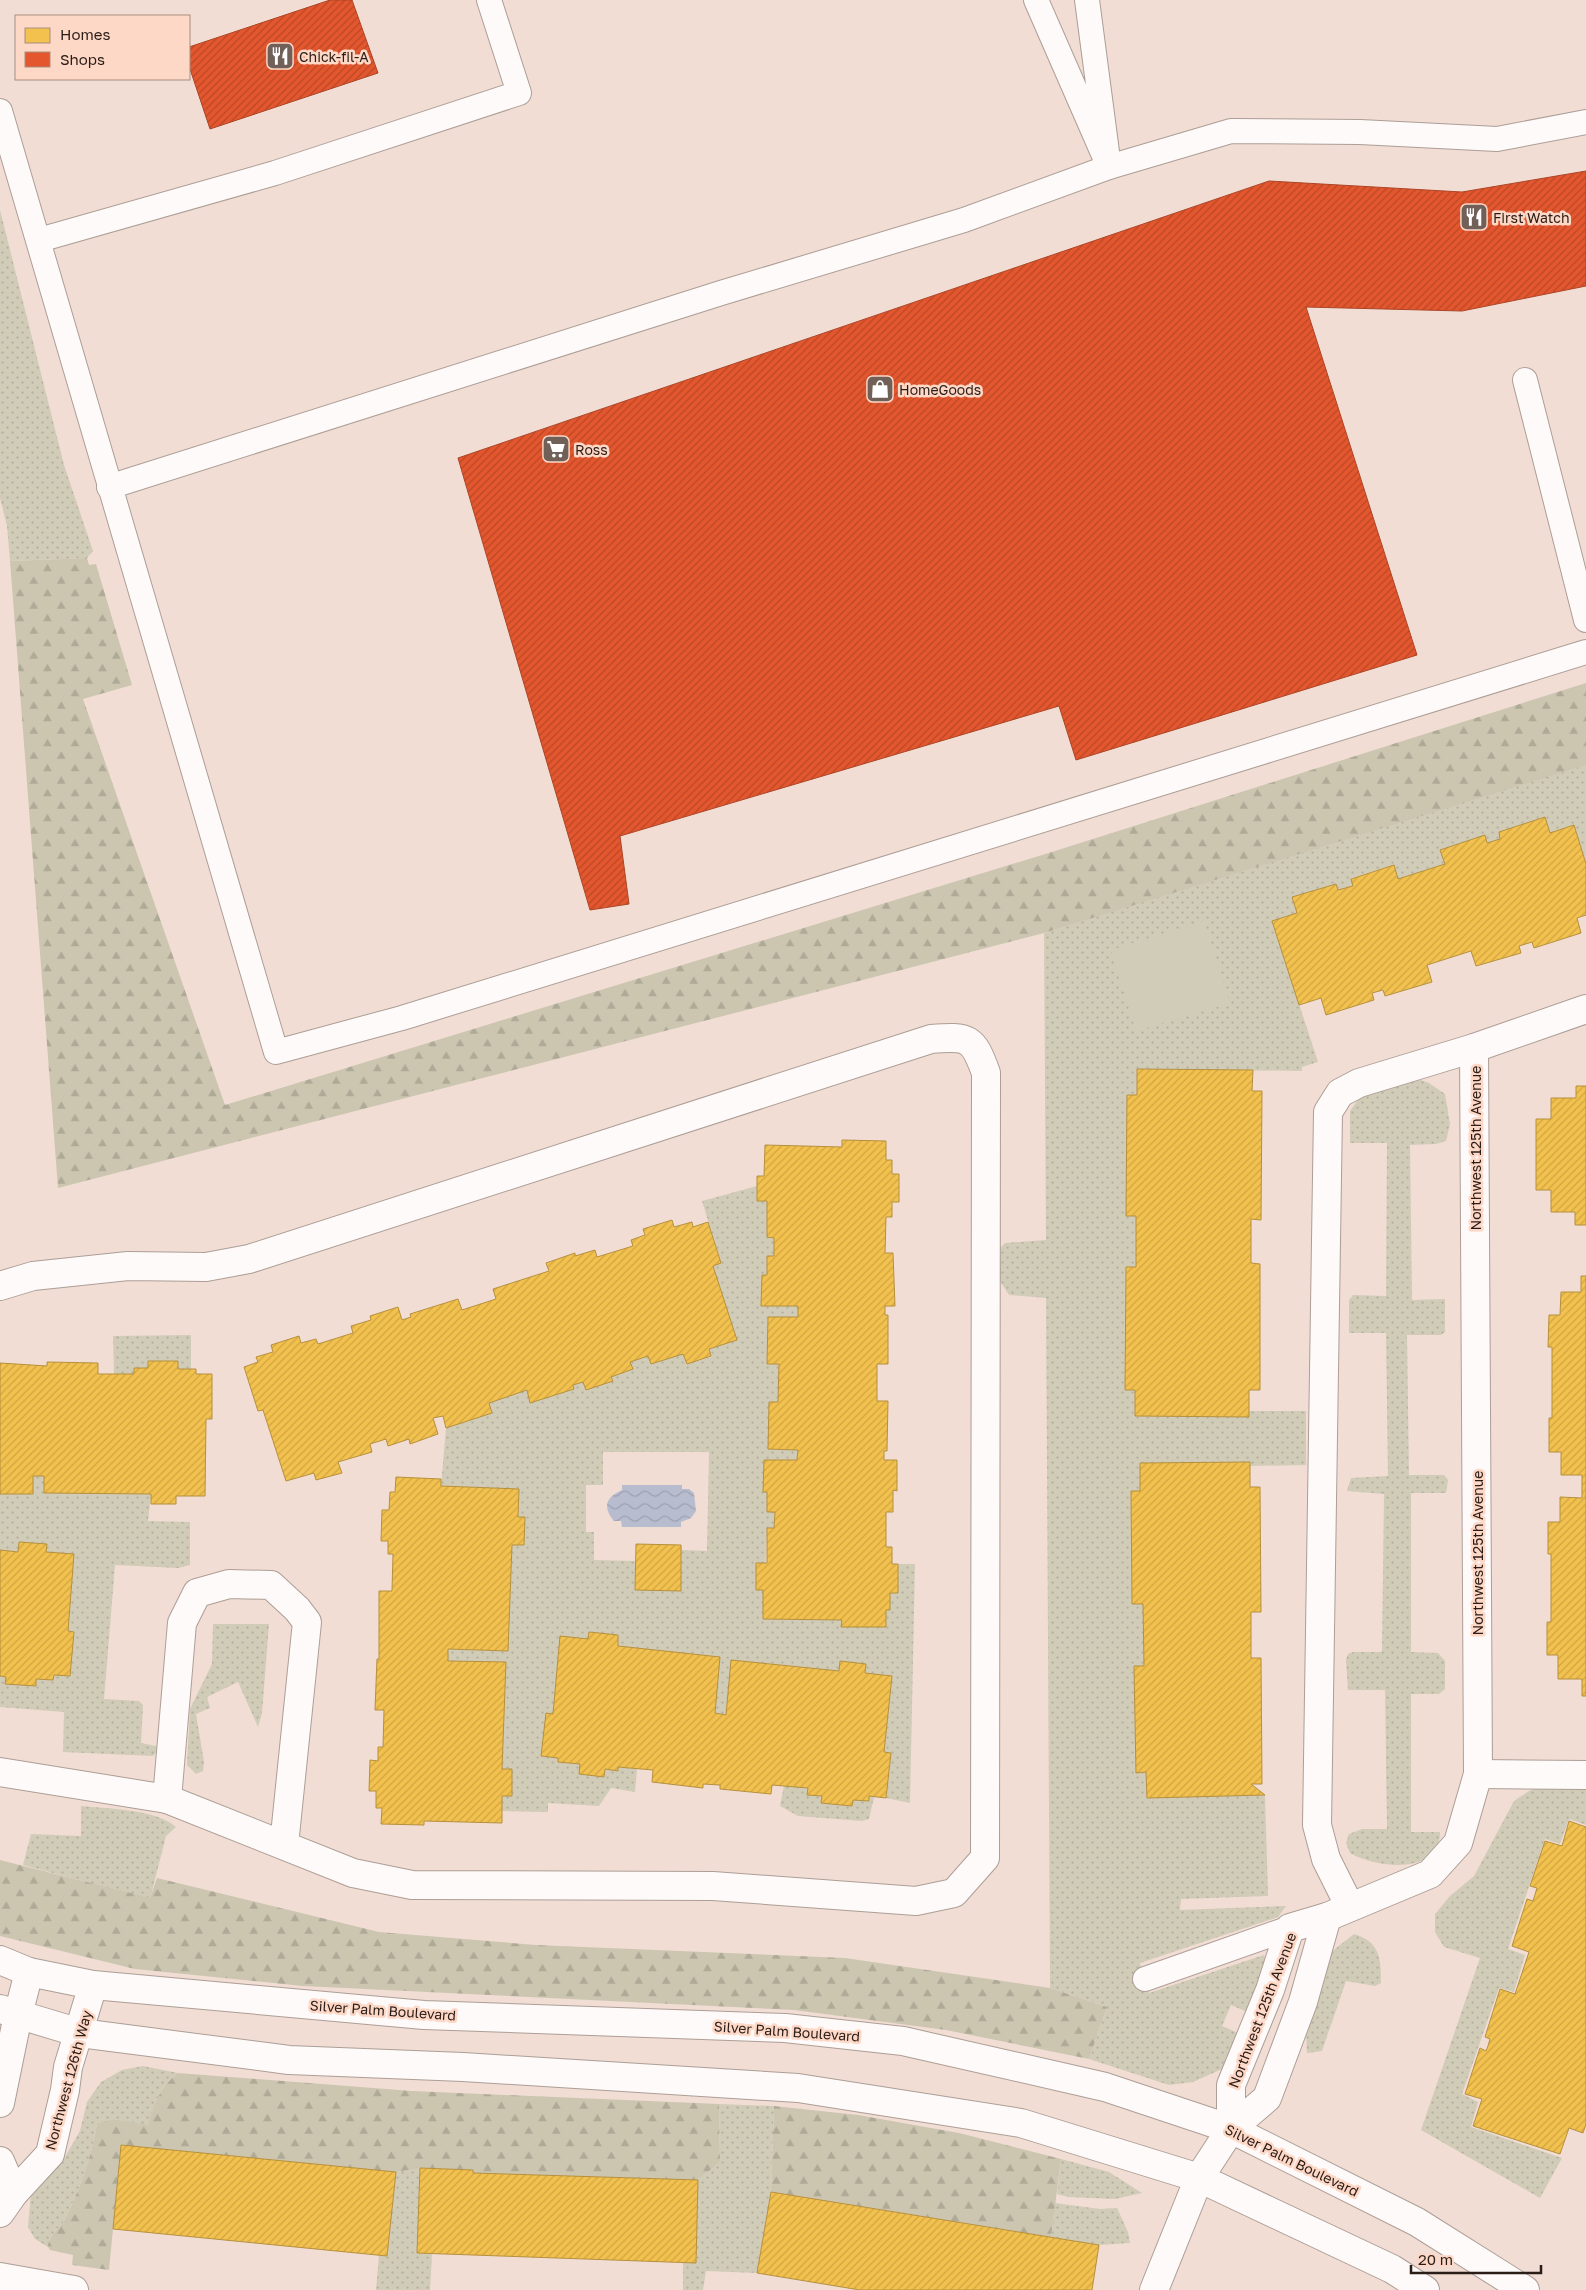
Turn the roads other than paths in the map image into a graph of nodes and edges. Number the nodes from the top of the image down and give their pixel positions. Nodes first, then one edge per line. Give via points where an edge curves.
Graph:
1 (489, 0) edge
2 (1036, 0) edge
3 (1087, 0) edge
4 (0, 111) edge
5 (1586, 122) edge
6 (1110, 167) junction
7 (39, 240) junction
8 (1525, 380) dead end
9 (110, 487) junction
10 (1586, 620) edge
11 (1586, 652) edge
12 (1586, 1009) edge
13 (1474, 1048) junction
14 (0, 1286) edge
15 (0, 1772) edge
16 (1478, 1774) junction
17 (1586, 1775) edge
18 (167, 1799) junction
19 (284, 1845) junction
20 (1339, 1912) junction
21 (1290, 1928) junction
22 (0, 1960) edge
23 (30, 1972) junction
24 (1145, 1978) dead end
25 (92, 1985) junction
26 (9, 2012) edge
27 (1257, 2020) junction
28 (80, 2033) junction
29 (1292, 2033) junction
30 (0, 2103) edge
31 (1231, 2129) junction
32 (0, 2162) edge
33 (1199, 2178) junction
34 (7, 2203) edge
35 (0, 2277) edge
36 (74, 2290) edge
37 (1154, 2290) edge
38 (1425, 2290) edge
39 (1525, 2290) edge

1 - 7 lane via 519,93 275,173
2 - 6 lane
3 - 6 lane
4 - 7 lane
5 - 6 lane via 1497,139 1360,132 1231,131
6 - 9 lane via 964,220 712,296
7 - 9 lane
8 - 10 lane
9 - 11 lane via 276,1052 402,1018
12 - 13 street
13 - 16 street, Northwest 125th Avenue
13 - 20 street, Northwest 125th Avenue via 1359,1082 1340,1093 1328,1112 1317,1825
14 - 19 street via 33,1276 128,1266 206,1267 249,1259 930,1039 960,1036 977,1048 986,1073 985,1858 954,1894 916,1901 713,1886 412,1885 353,1873
15 - 18 street
16 - 17 street
16 - 20 street, Northwest 125th Avenue via 1458,1843 1430,1874
18 - 19 street
18 - 19 street via 182,1623 197,1593 229,1584 271,1585 307,1622
20 - 21 street, Northwest 125th Avenue
20 - 29 street
21 - 24 lane
21 - 27 street, Northwest 125th Avenue
22 - 23 street, Silver Palm Boulevard
23 - 25 street, Silver Palm Boulevard
23 - 26 street
25 - 28 street, Northwest 126th Way
25 - 31 street, Silver Palm Boulevard via 424,2015 786,2028 903,2041 1105,2087
26 - 28 street
26 - 30 street
27 - 29 street
27 - 31 street, Northwest 125th Avenue via 1231,2085
28 - 33 street via 289,2060 463,2067 798,2088 1021,2123
28 - 34 street, Northwest 126th Way via 68,2067 50,2154
29 - 31 street via 1267,2098
31 - 33 street
31 - 39 street, Silver Palm Boulevard via 1417,2222
32 - 34 street, Northwest 126th Way
33 - 37 street
33 - 38 street via 1392,2269
35 - 36 street

